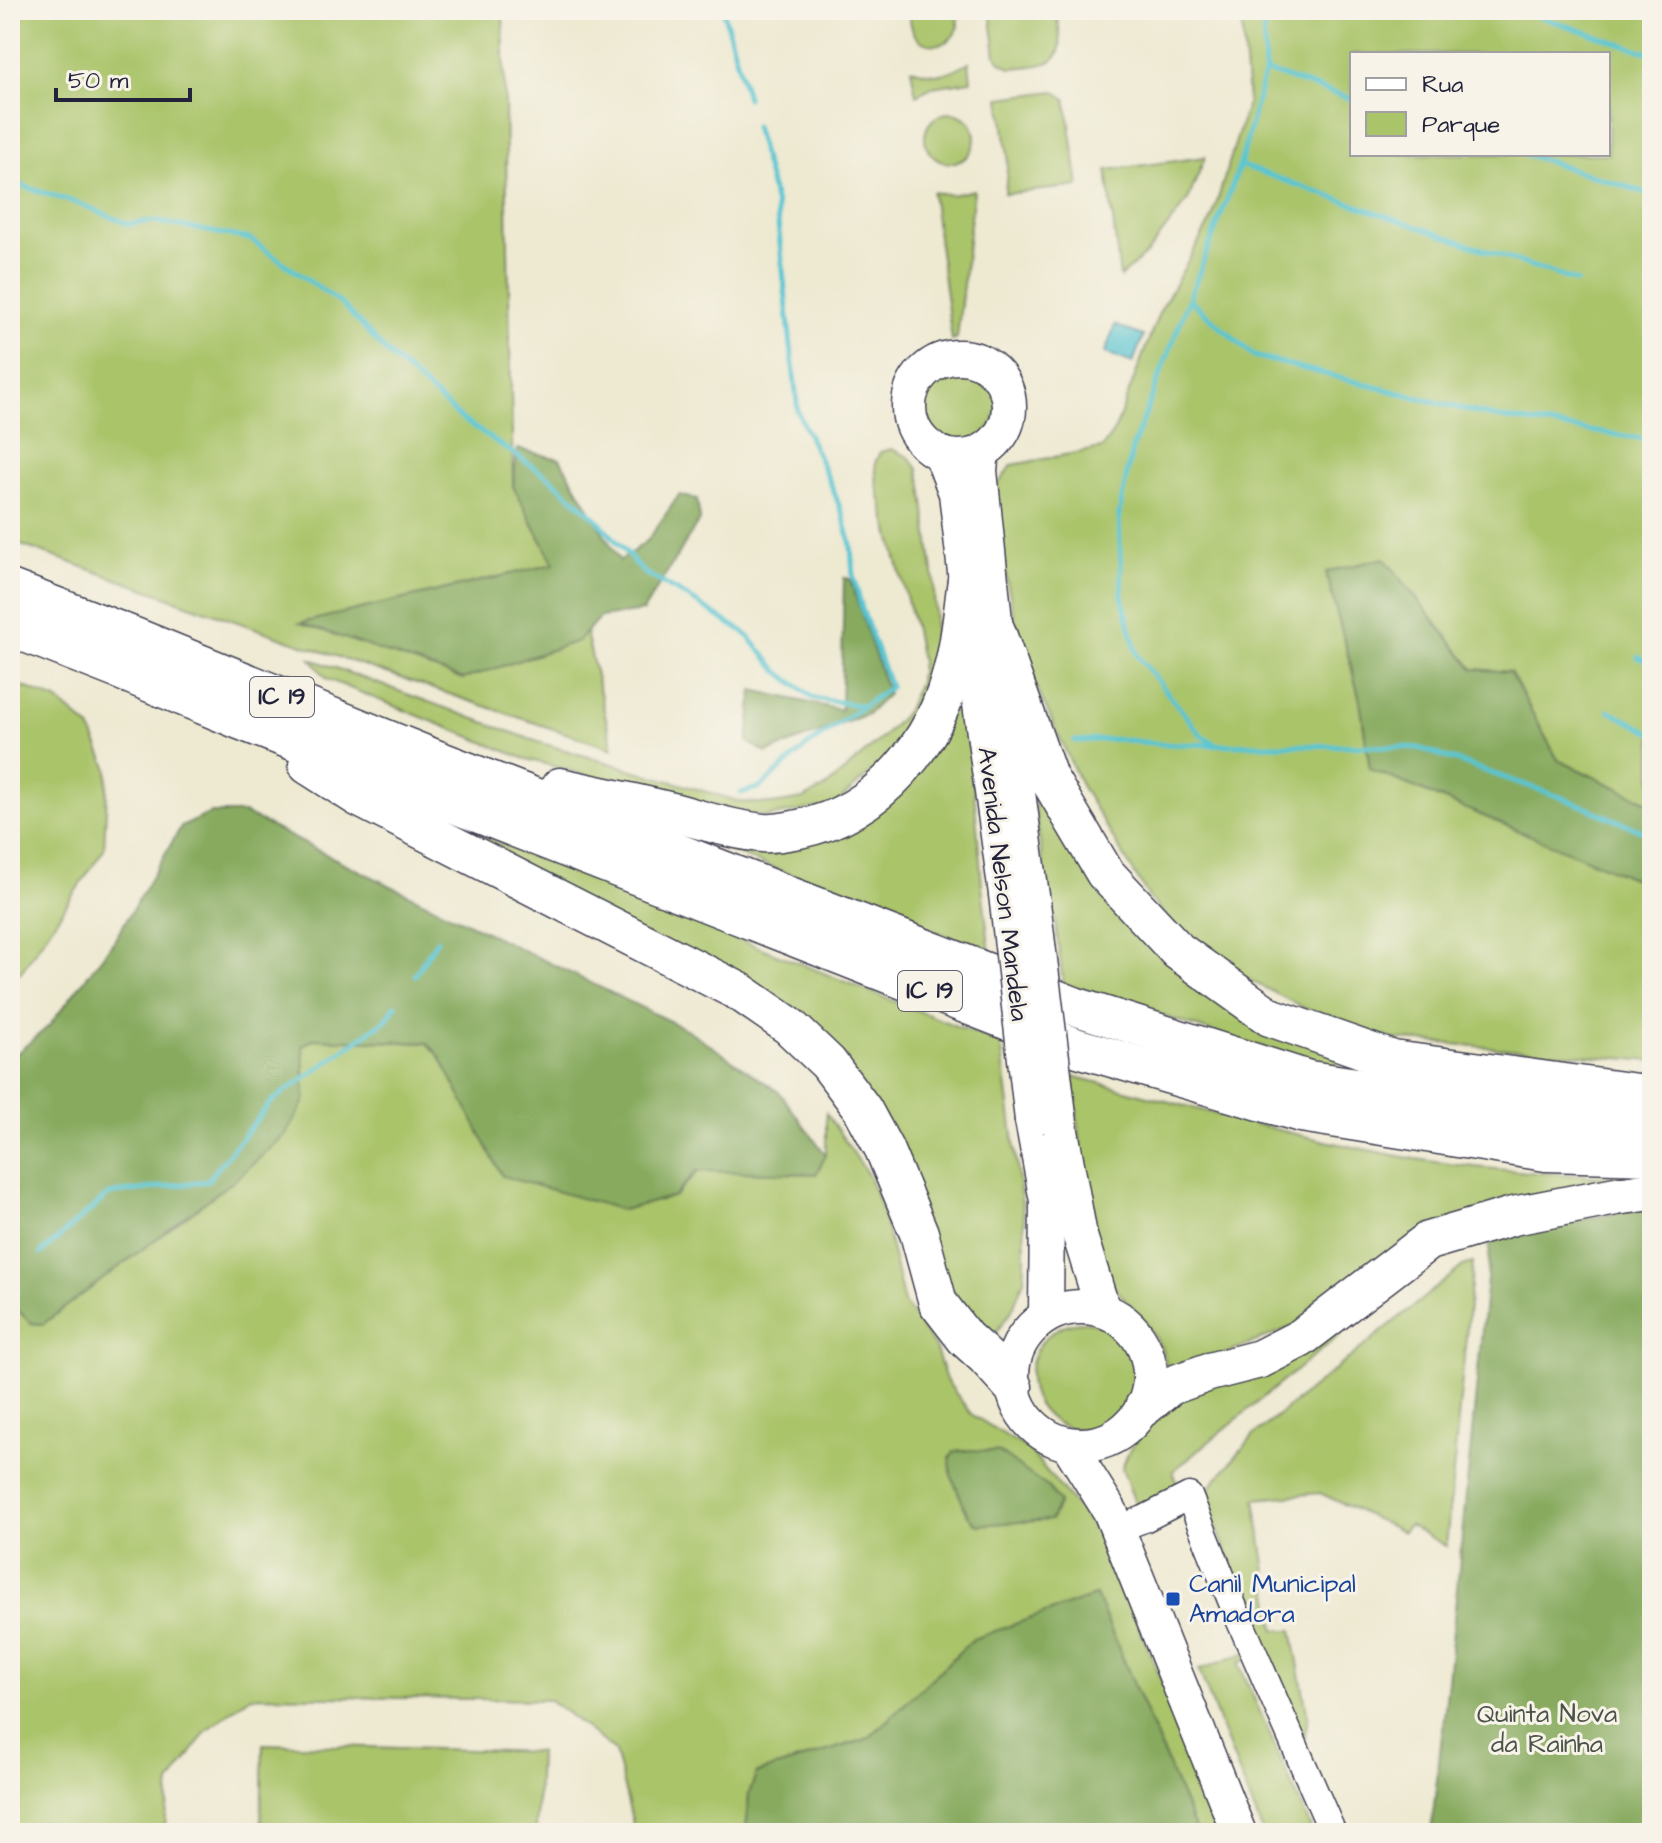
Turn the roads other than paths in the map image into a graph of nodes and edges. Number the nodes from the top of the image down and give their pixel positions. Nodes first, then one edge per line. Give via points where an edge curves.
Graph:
1 (982, 452) junction
2 (941, 454) junction
3 (967, 580) junction
4 (10, 589) edge
5 (10, 627) edge
6 (996, 631) junction
7 (237, 719) junction
8 (438, 760) junction
9 (1020, 898) junction
10 (1652, 1095) edge
11 (1652, 1119) edge
12 (1047, 1126) junction
13 (1652, 1155) edge
14 (1652, 1191) edge
15 (1103, 1310) junction
16 (1046, 1316) junction
17 (1013, 1387) junction
18 (1144, 1407) junction
19 (1115, 1436) junction
20 (1068, 1444) junction
21 (1114, 1520) junction
22 (1239, 1833) edge
23 (1333, 1833) edge

1 - 2 main road
1 - 2 main road via 1001,435 1008,394 988,366 953,358 932,364 911,393 914,429
1 - 6 main road, Avenida Nelson Mandela
2 - 3 main road, Avenida Nelson Mandela via 956,493
3 - 8 highway via 954,665 935,720 920,745 867,799 819,825 766,833 729,828
3 - 9 main road, Avenida Nelson Mandela via 980,704
4 - 8 highway, IC 19
5 - 7 highway, IC 19
6 - 9 main road, Avenida Nelson Mandela
6 - 10 highway via 1048,777 1105,873 1178,951 1270,1017 1393,1060
7 - 13 highway, IC 19 via 1075,1047 1301,1113 1546,1152
7 - 17 highway via 358,797 740,992 789,1026 828,1063 884,1149 919,1233 938,1303
8 - 11 highway, IC 19 via 1074,1006 1309,1080 1549,1115
9 - 12 main road, Avenida Nelson Mandela, bridge
12 - 15 main road, Avenida Nelson Mandela
12 - 16 main road, Avenida Nelson Mandela
14 - 18 highway via 1513,1216 1428,1241 1301,1338 1260,1359 1170,1386
15 - 16 main road via 1083,1307
15 - 18 main road via 1120,1318 1146,1349 1150,1388
16 - 17 main road via 1025,1335 1014,1360
17 - 20 main road via 1026,1418
18 - 19 main road
19 - 20 main road via 1092,1444
19 - 21 main road via 1109,1467
20 - 21 main road
21 - 22 main road
21 - 23 street via 1144,1519 1189,1496

